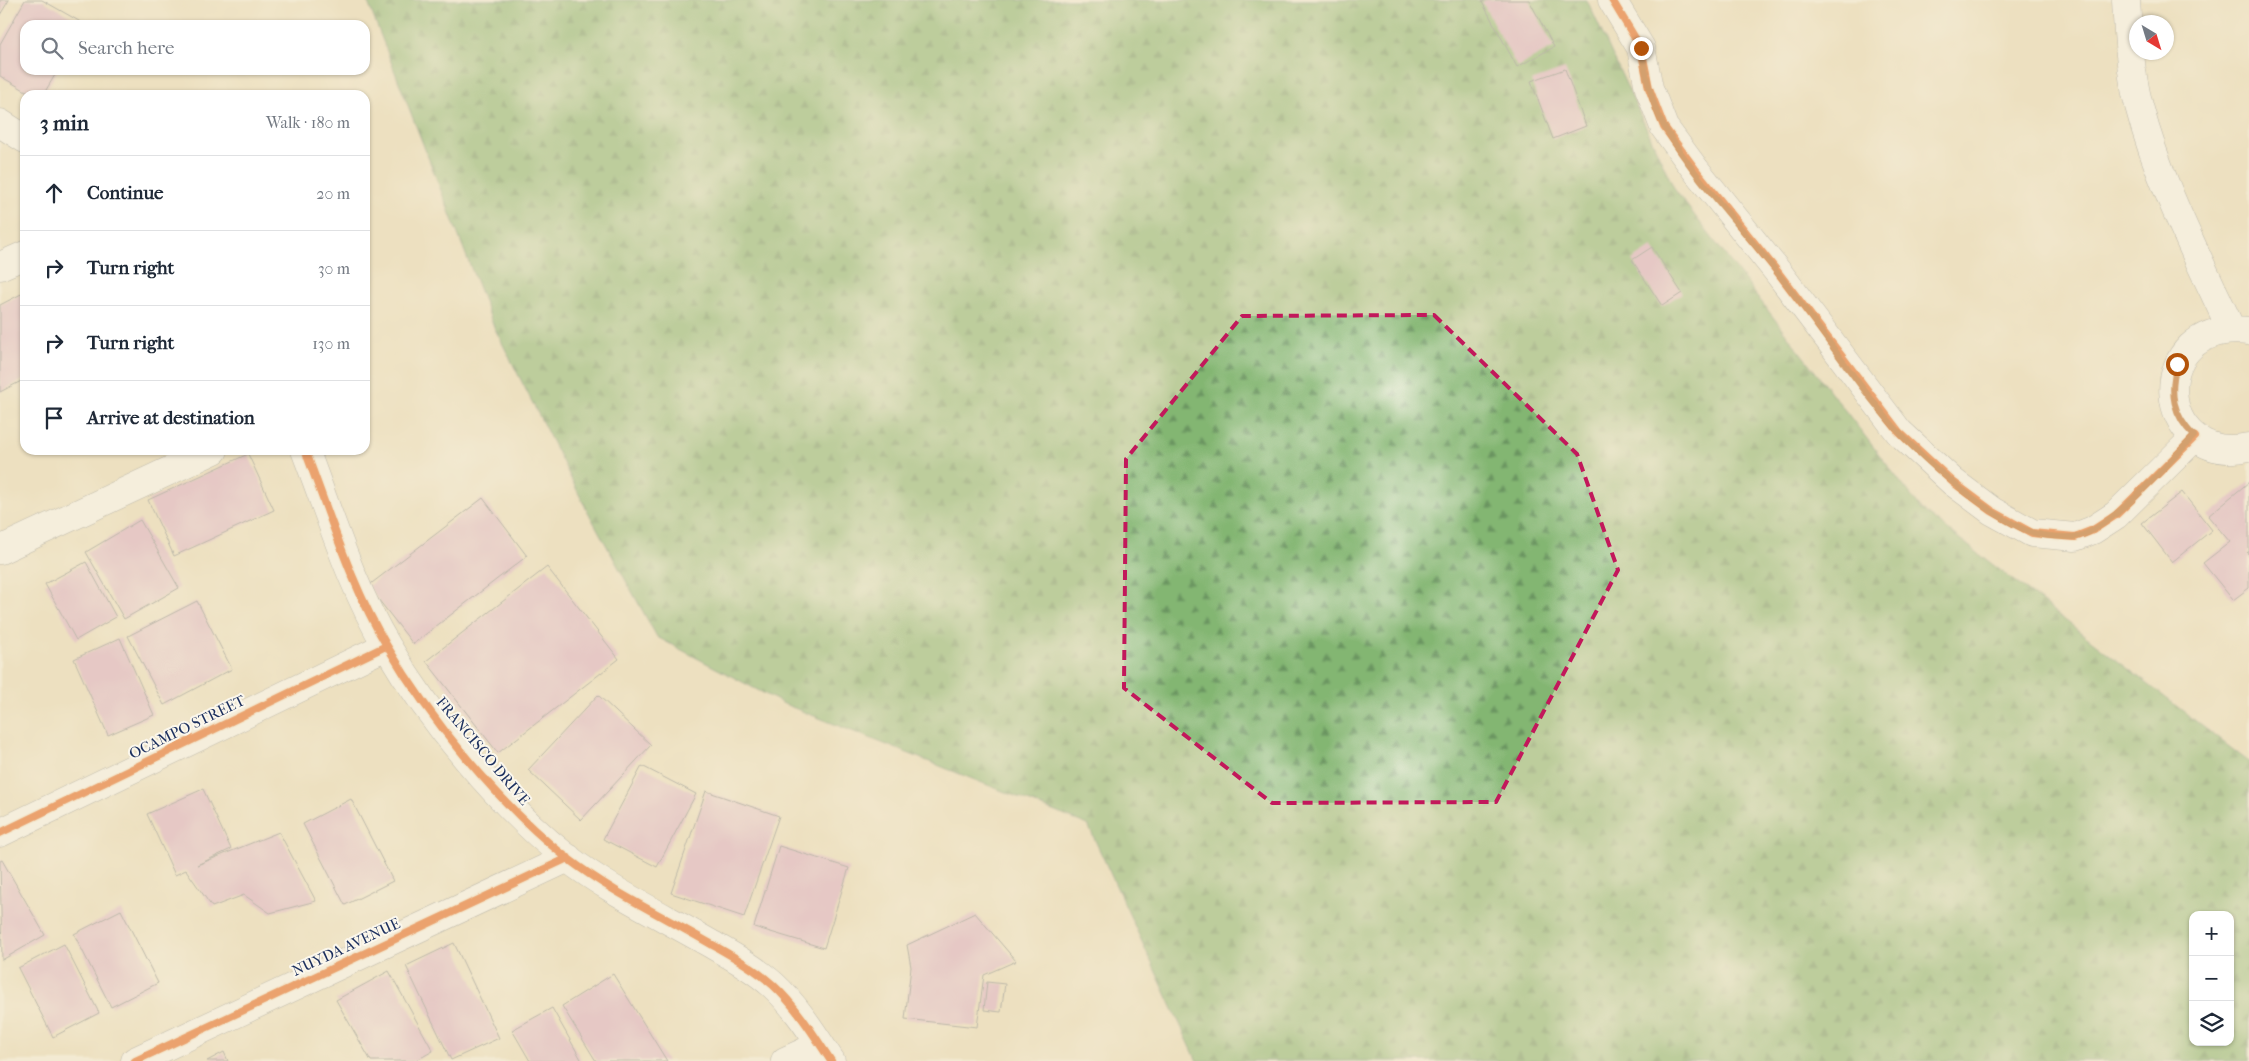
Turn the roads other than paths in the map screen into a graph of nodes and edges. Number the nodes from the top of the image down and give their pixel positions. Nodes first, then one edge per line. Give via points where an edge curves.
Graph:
1 (2126, 0) edge
2 (1620, 4) edge
3 (0, 123) edge
4 (20, 136) edge
5 (20, 257) edge
6 (0, 266) edge
7 (2240, 330) edge
8 (2194, 436) junction
9 (2249, 447) edge
10 (203, 455) edge
11 (307, 455) edge
12 (0, 550) edge
13 (386, 646) junction
14 (0, 833) edge
15 (568, 858) junction
16 (826, 1053) edge
17 (135, 1061) edge
18 (785, 1061) edge

1 - 7 street via 2139,106 2182,222
2 - 8 street via 1641,48 1649,88 1664,127 1899,432 1953,482 1992,511 2032,533 2075,537 2116,515
3 - 4 street
5 - 6 street
7 - 8 street via 2212,332 2186,350 2177,364 2173,380 2176,411
8 - 9 street via 2211,446 2229,450
10 - 12 street
11 - 13 street, FRANCISCO DRIVE via 353,576
13 - 14 street, OCAMPO STREET
13 - 15 street, FRANCISCO DRIVE via 430,712 510,808
15 - 16 street, FRANCISCO DRIVE via 615,890 751,967 795,1008
15 - 17 street, NUYDA AVENUE
16 - 18 street

